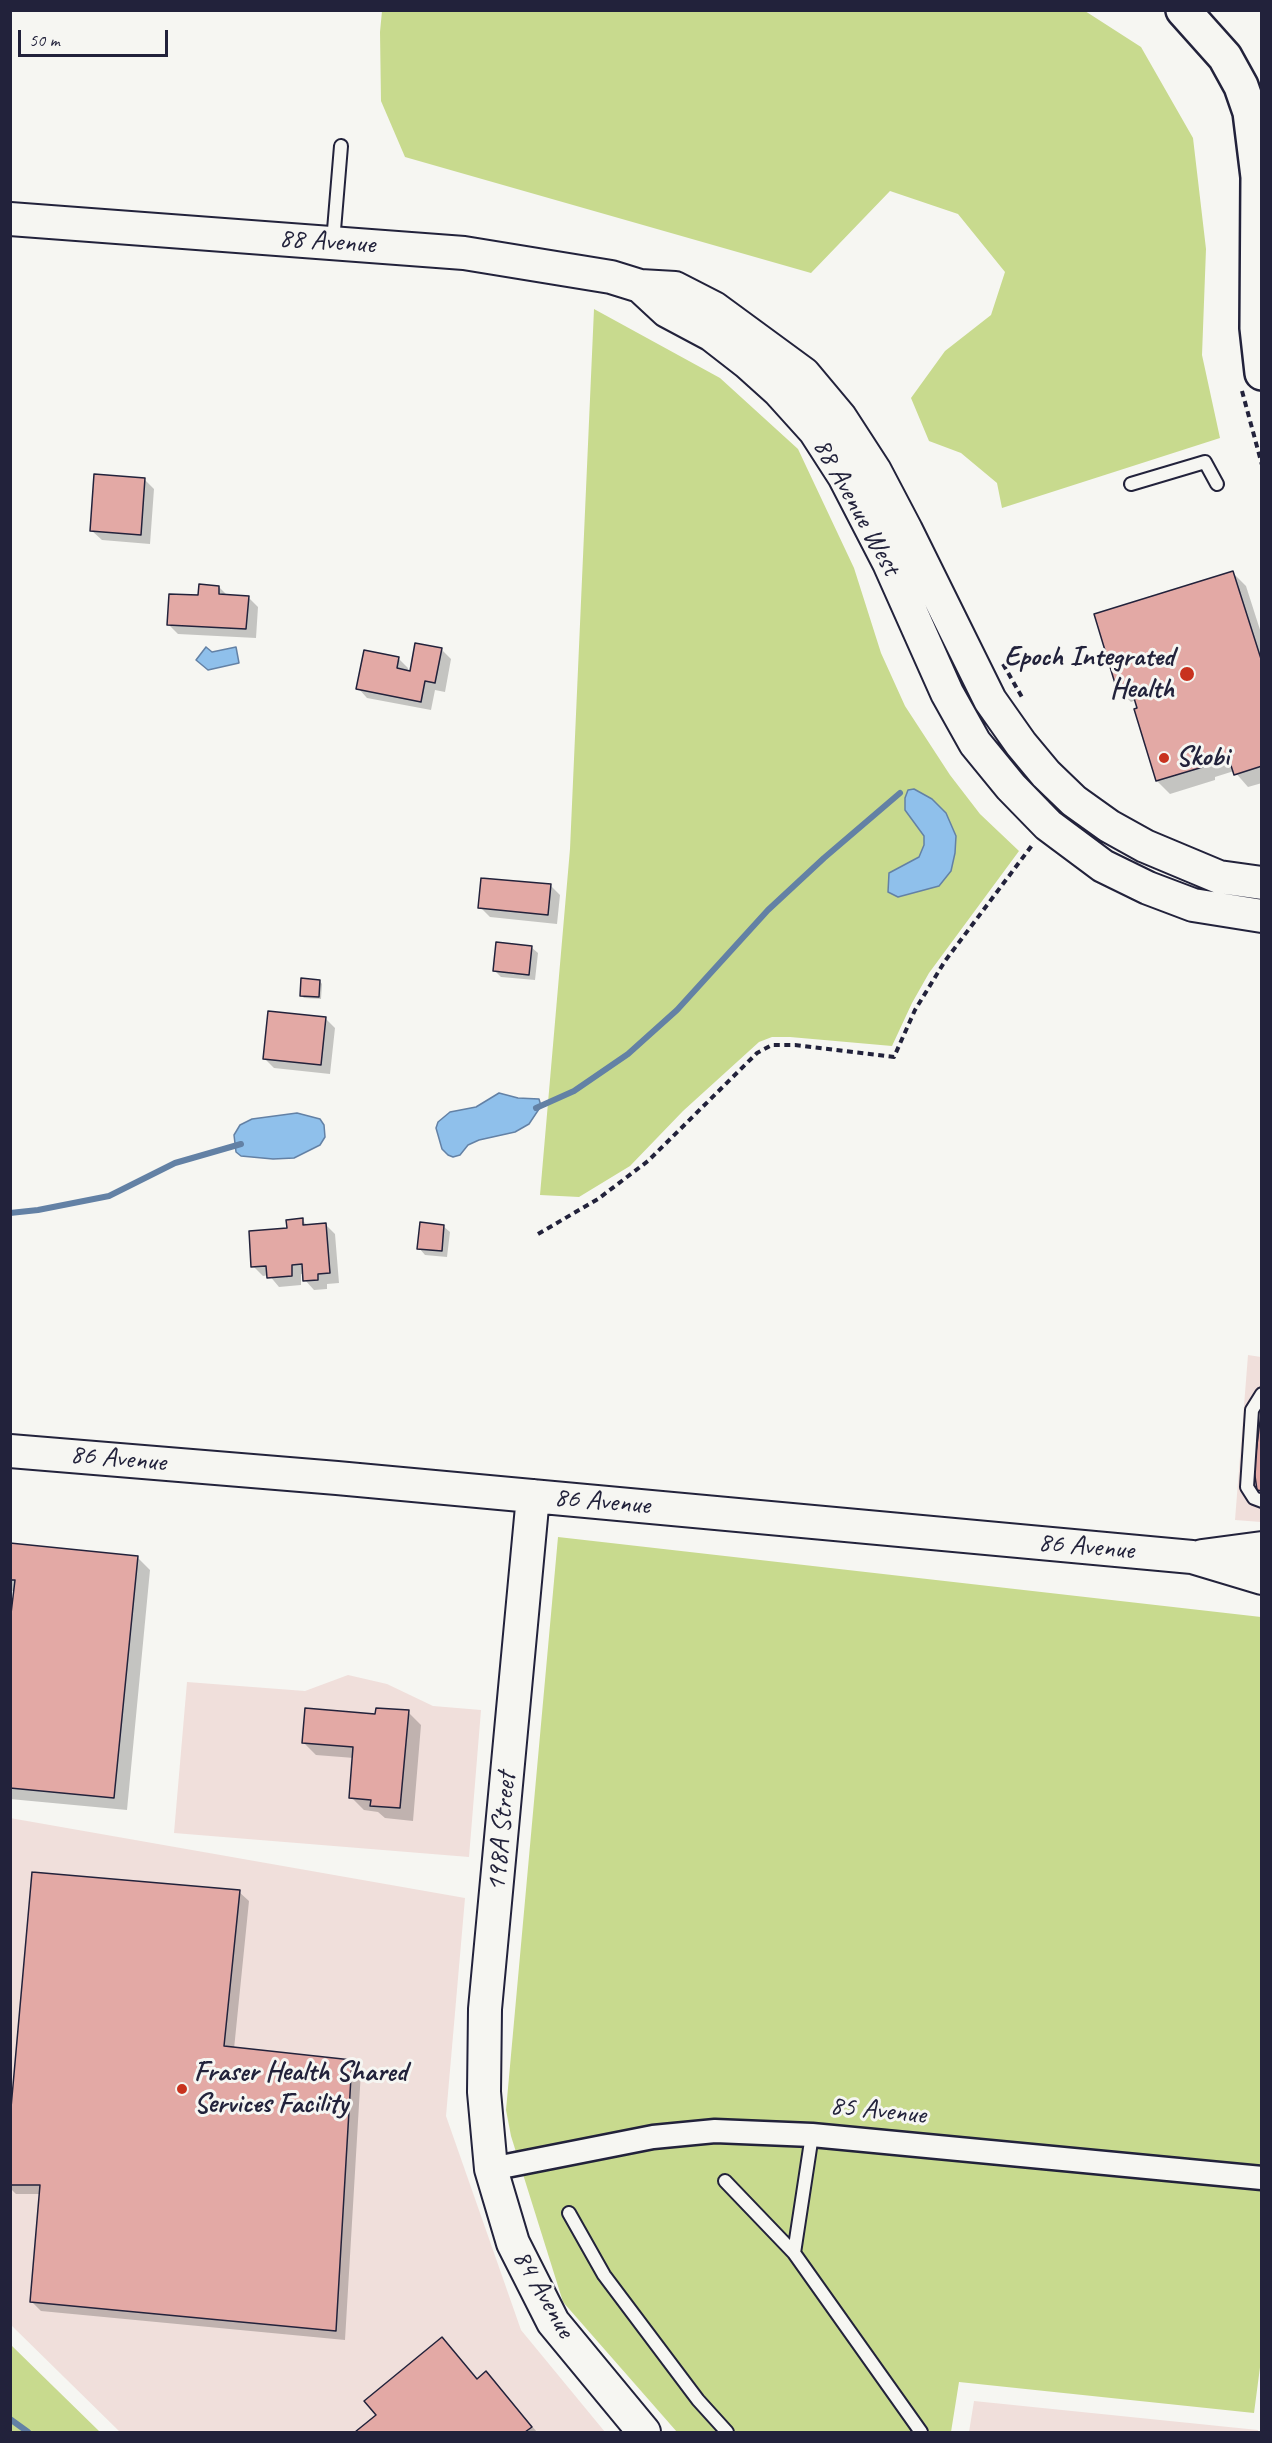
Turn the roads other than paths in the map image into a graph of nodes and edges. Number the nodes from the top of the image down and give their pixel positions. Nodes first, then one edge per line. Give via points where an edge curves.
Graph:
1 (1183, 10) edge
2 (341, 146) dead end
3 (10, 219) edge
4 (333, 243) junction
5 (640, 286) junction
6 (1262, 373) edge
7 (1131, 484) dead end
8 (1217, 484) dead end
9 (1262, 883) edge
10 (1262, 916) edge
11 (1262, 1394) edge
12 (10, 1451) edge
13 (533, 1496) junction
14 (1262, 1501) edge
15 (1262, 1548) edge
16 (1192, 1557) junction
17 (1262, 1578) edge
18 (812, 2135) junction
19 (491, 2169) junction
20 (1262, 2178) edge
21 (725, 2181) dead end
22 (569, 2213) dead end
23 (794, 2253) junction
24 (644, 2433) edge
25 (727, 2433) edge
26 (921, 2433) edge

1 - 6 highway via 1225,57 1250,112 1258,177 1257,328
2 - 4 lane
3 - 4 main road, 88 Avenue
4 - 5 main road, 88 Avenue via 488,256 611,277
5 - 9 main road, 88 Avenue West via 675,288 714,308 804,374 840,417 875,471 990,700 1021,744 1074,801 1145,846 1219,877
5 - 10 main road, 88 Avenue West via 667,311 712,335 748,363 814,431 849,486 889,563 947,693 975,743 1048,825 1103,866 1148,888 1193,905
7 - 8 lane via 1205,462
11 - 14 lane via 1252,1410 1247,1487 1254,1498
12 - 13 main road, 86 Avenue
13 - 16 main road, 86 Avenue
13 - 19 main road, 198A Street via 485,2009 484,2092
15 - 16 main road, 86 Avenue
16 - 17 main road, 86 Avenue
18 - 19 street, 85 Avenue via 715,2131 653,2137
18 - 20 street, 85 Avenue
18 - 23 lane
19 - 24 main road, 84 Avenue via 513,2243 553,2322
21 - 23 lane
22 - 25 lane via 604,2275
23 - 26 lane

